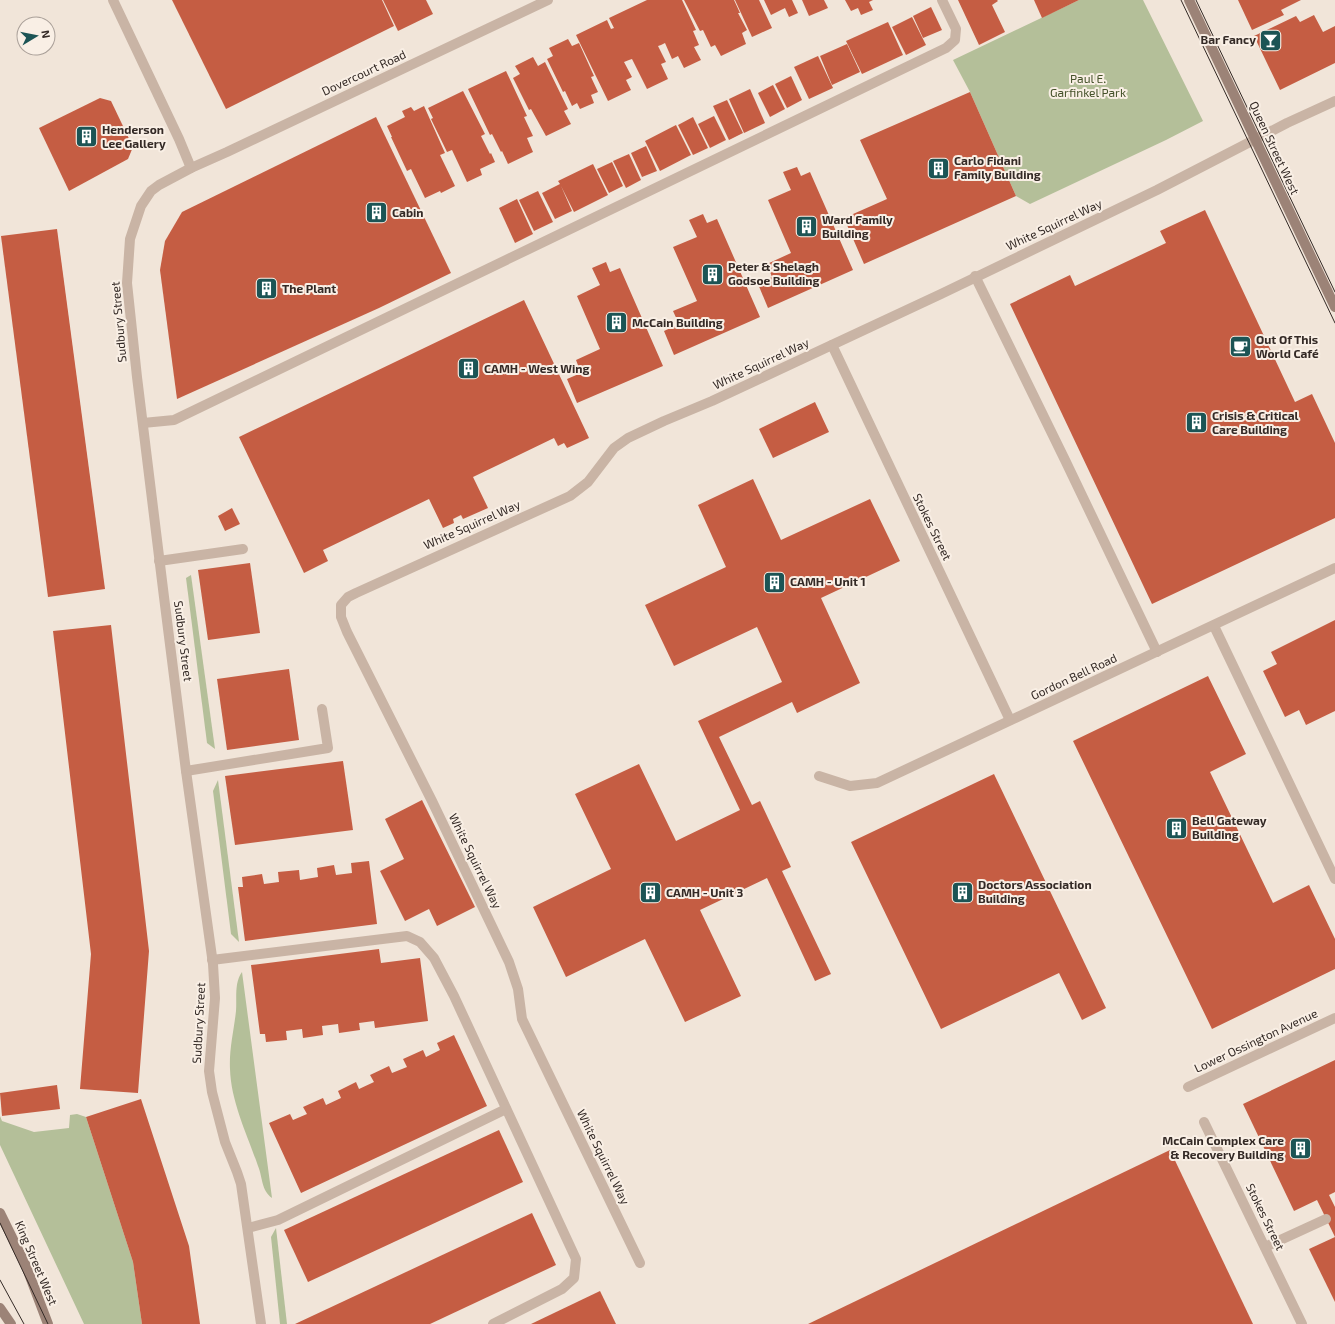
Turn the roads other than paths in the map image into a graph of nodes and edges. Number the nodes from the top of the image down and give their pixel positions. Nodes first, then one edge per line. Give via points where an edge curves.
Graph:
1 (114, 0) edge
2 (548, 0) edge
3 (942, 0) edge
4 (1189, 0) edge
5 (1335, 101) edge
6 (1255, 139) junction
7 (191, 168) junction
8 (975, 276) junction
9 (1335, 307) edge
10 (832, 345) junction
11 (143, 423) junction
12 (242, 549) dead end
13 (159, 561) junction
14 (1335, 568) edge
15 (1214, 626) junction
16 (1157, 652) junction
17 (322, 709) dead end
18 (1010, 720) junction
19 (186, 770) junction
20 (819, 776) dead end
21 (1335, 879) edge
22 (212, 960) junction
23 (1335, 1018) edge
24 (1188, 1087) dead end
25 (506, 1109) junction
26 (1204, 1122) dead end
27 (0, 1213) edge
28 (1326, 1219) dead end
29 (248, 1228) junction
30 (1265, 1247) junction
31 (640, 1263) dead end
32 (0, 1308) edge
33 (11, 1324) edge
34 (48, 1324) edge
35 (261, 1324) edge
36 (492, 1324) edge
37 (1302, 1324) edge

1 - 7 street
2 - 7 street, Dovercourt Road
3 - 11 street via 956,29 955,40 946,48 174,420
4 - 6 main road, Queen Street West
5 - 6 street, White Squirrel Way
6 - 8 street, White Squirrel Way via 1157,190
6 - 9 main road, Queen Street West
7 - 11 street, Sudbury Street via 151,191 141,206 130,239 127,283
8 - 10 street, White Squirrel Way
8 - 16 street
10 - 18 street, Stokes Street
10 - 31 street, White Squirrel Way via 628,438 614,448 588,482 570,496 356,593 341,605 341,617 347,632 509,962 518,989 522,1019
11 - 13 street, Sudbury Street
12 - 13 street
13 - 19 street, Sudbury Street
14 - 15 street, Gordon Bell Road
15 - 16 street, Gordon Bell Road
15 - 21 street
16 - 18 street, Gordon Bell Road
17 - 19 street via 328,748
18 - 20 street, Gordon Bell Road via 877,783 850,786
19 - 22 street, Sudbury Street
22 - 25 street via 407,936 420,942 434,958 454,996
22 - 29 street, Sudbury Street via 216,998 209,1071 225,1142 241,1184
23 - 24 street, Lower Ossington Avenue
25 - 29 street via 278,1220
25 - 36 street via 576,1260 574,1278 562,1289
26 - 30 street, Stokes Street
27 - 34 main road, King Street West via 26,1266
28 - 30 street
29 - 35 street, Sudbury Street
30 - 37 street, Stokes Street
32 - 33 main road

